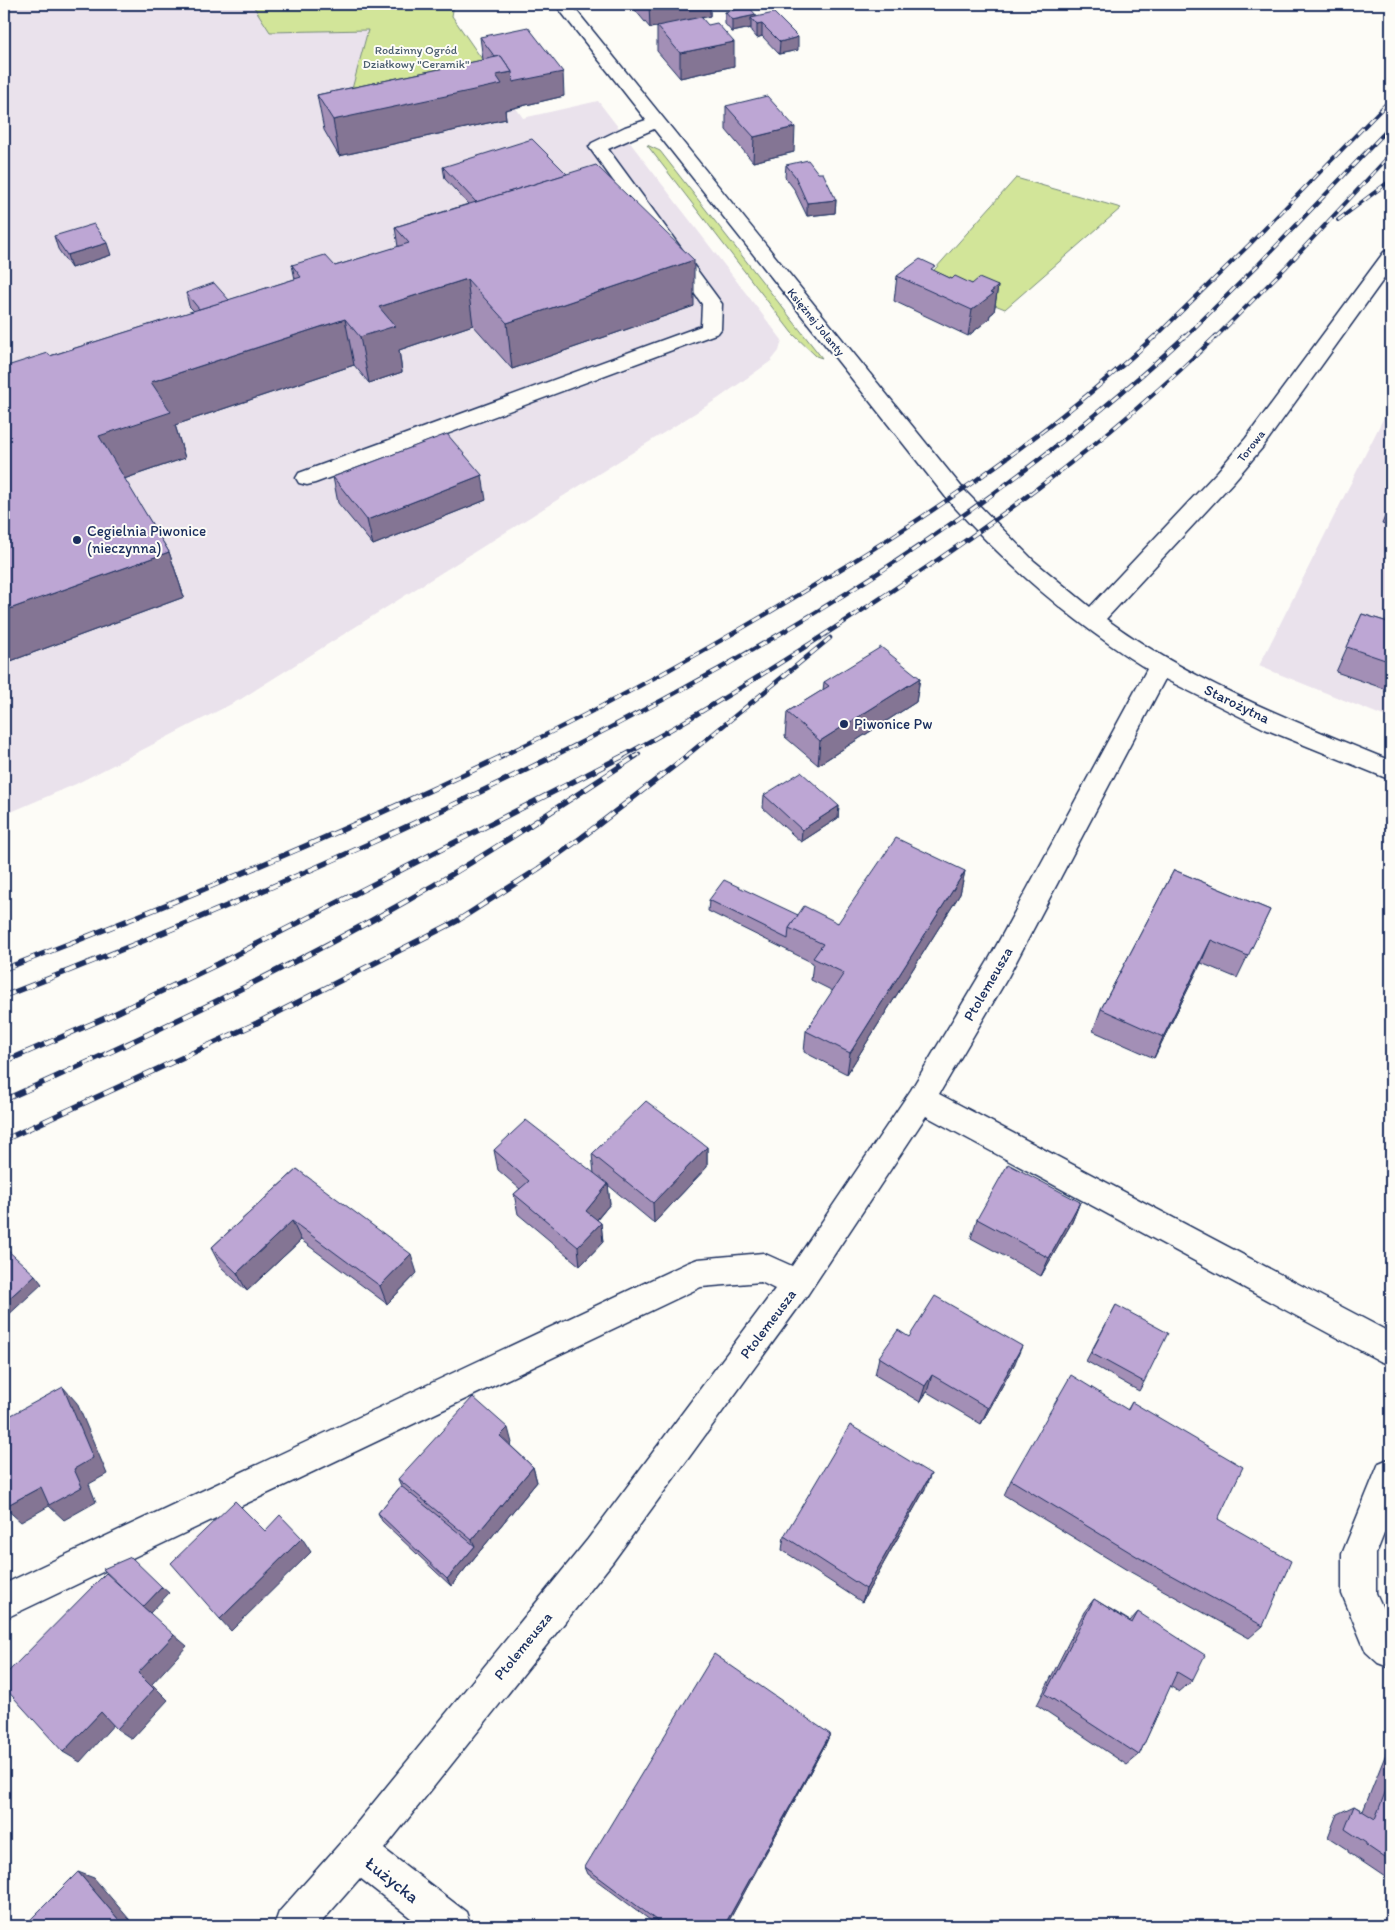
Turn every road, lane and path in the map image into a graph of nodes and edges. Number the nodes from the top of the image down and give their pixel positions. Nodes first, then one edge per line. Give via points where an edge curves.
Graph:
1 (563, 4) edge
2 (657, 122) junction
3 (1391, 256) edge
4 (307, 478) dead end
5 (1091, 620) junction
6 (1161, 665) junction
7 (1391, 771) edge
8 (921, 1099) junction
9 (797, 1284) junction
10 (1391, 1350) edge
11 (1391, 1475) edge
12 (4, 1602) edge
13 (1391, 1650) edge
14 (357, 1852) junction
15 (293, 1926) edge
16 (452, 1926) edge

1 - 2 street, Księżnej Jolanty
2 - 4 street via 598,147 712,304 711,329
2 - 5 street, Księżnej Jolanty via 970,511 1033,574
3 - 5 street, Torowa via 1254,443
5 - 6 street, Starożytna
6 - 7 street, Starożytna via 1278,724
6 - 8 street, Ptolemeusza via 998,969
8 - 9 street, Ptolemeusza
8 - 10 street
9 - 12 street via 763,1266 698,1273
9 - 14 street, Ptolemeusza via 600,1551
11 - 13 street via 1359,1554 1359,1594 1379,1639
14 - 15 street, Ptolemeusza
14 - 16 street, Łużycka

